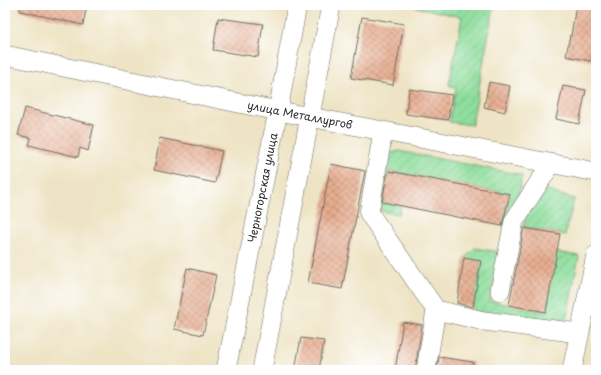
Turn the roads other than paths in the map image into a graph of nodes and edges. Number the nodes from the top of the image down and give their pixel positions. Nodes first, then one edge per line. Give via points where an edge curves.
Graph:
1 (297, 5) edge
2 (331, 5) edge
3 (5, 55) edge
4 (278, 111) junction
5 (310, 117) junction
6 (383, 132) junction
7 (551, 164) junction
8 (596, 172) edge
9 (596, 255) edge
10 (500, 291) dead end
11 (436, 310) junction
12 (579, 333) junction
13 (226, 370) edge
14 (262, 370) edge
15 (426, 370) edge
16 (572, 370) edge

1 - 4 street, Черногорская улица
2 - 5 street
3 - 4 street, улица Металлургов
4 - 5 street, улица Металлургов
4 - 13 street, Черногорская улица
5 - 6 street, улица Металлургов
5 - 14 street
6 - 7 street, улица Металлургов
6 - 11 street via 369,213
7 - 8 street, улица Металлургов
7 - 10 street via 514,221
9 - 12 street
11 - 12 street via 484,321
11 - 15 street
12 - 16 street

